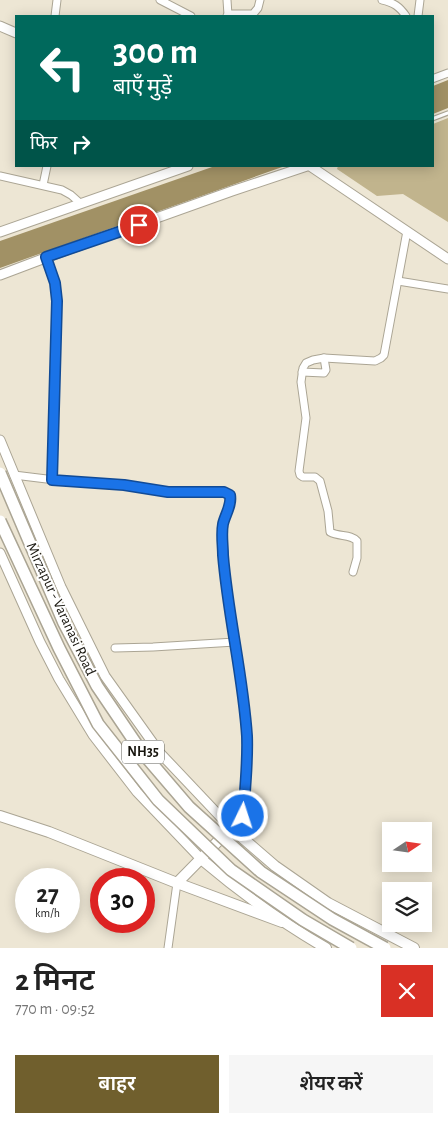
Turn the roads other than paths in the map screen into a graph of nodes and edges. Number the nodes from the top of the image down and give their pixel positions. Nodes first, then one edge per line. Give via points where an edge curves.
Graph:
1 (58, 0) edge
2 (160, 0) edge
3 (227, 0) edge
4 (260, 0) edge
5 (382, 0) edge
6 (420, 0) edge
7 (55, 15) edge
8 (189, 15) edge
9 (227, 15) edge
10 (240, 15) edge
11 (405, 15) edge
12 (418, 15) edge
13 (0, 26) edge
14 (15, 33) edge
15 (448, 73) edge
16 (434, 78) edge
17 (448, 113) edge
18 (434, 118) edge
19 (47, 167) edge
20 (185, 167) edge
21 (305, 167) edge
22 (310, 167) edge
23 (0, 176) edge
24 (43, 185) junction
25 (80, 203) junction
26 (408, 231) junction
27 (0, 232) edge
28 (46, 257) junction
29 (448, 258) edge
30 (0, 276) edge
31 (398, 281) junction
32 (448, 289) edge
33 (324, 358) junction
34 (302, 372) junction
35 (0, 440) edge
36 (0, 473) edge
37 (14, 475) junction
38 (52, 480) junction
39 (0, 521) edge
40 (0, 553) edge
41 (353, 572) dead end
42 (235, 642) junction
43 (115, 648) dead end
44 (0, 816) edge
45 (232, 828) junction
46 (241, 836) junction
47 (201, 858) junction
48 (177, 883) junction
49 (282, 922) junction
50 (168, 948) edge
51 (326, 948) edge
52 (351, 948) edge
53 (385, 948) edge
54 (414, 948) edge

1 - 7 street
2 - 8 street
3 - 9 street
4 - 10 street via 256,12
5 - 11 street via 395,4
6 - 12 street
13 - 14 street
15 - 16 street
17 - 18 lane
19 - 24 street
20 - 25 street
21 - 28 street
22 - 26 street
23 - 24 street
24 - 25 street via 71,194
25 - 27 street
26 - 29 street
26 - 31 street
28 - 30 street
28 - 38 street via 57,301
31 - 32 street
31 - 33 street via 384,355 375,361
33 - 34 street via 306,363
33 - 34 street via 324,373
34 - 41 street via 306,418 300,475 320,480 330,532 353,537 357,541
35 - 37 street
36 - 53 highway, Mirzapur - Varanasi Road / NH35, bridge via 64,622 97,686 141,751 189,808 261,872 332,919
37 - 38 street
37 - 45 street via 60,587 105,676 160,753
38 - 42 street via 168,492 228,492 231,498 223,524 223,544
39 - 52 highway, Mirzapur - Varanasi Road / NH35, bridge via 58,648 98,724 158,800 232,870 303,920
40 - 47 street via 52,664 93,735 137,792
42 - 43 street
42 - 46 street via 243,692 247,757
44 - 48 main road
45 - 46 main road
45 - 47 main road
46 - 54 main road via 275,866 328,903
47 - 48 main road
47 - 49 main road
48 - 49 main road
48 - 50 street
49 - 51 main road

